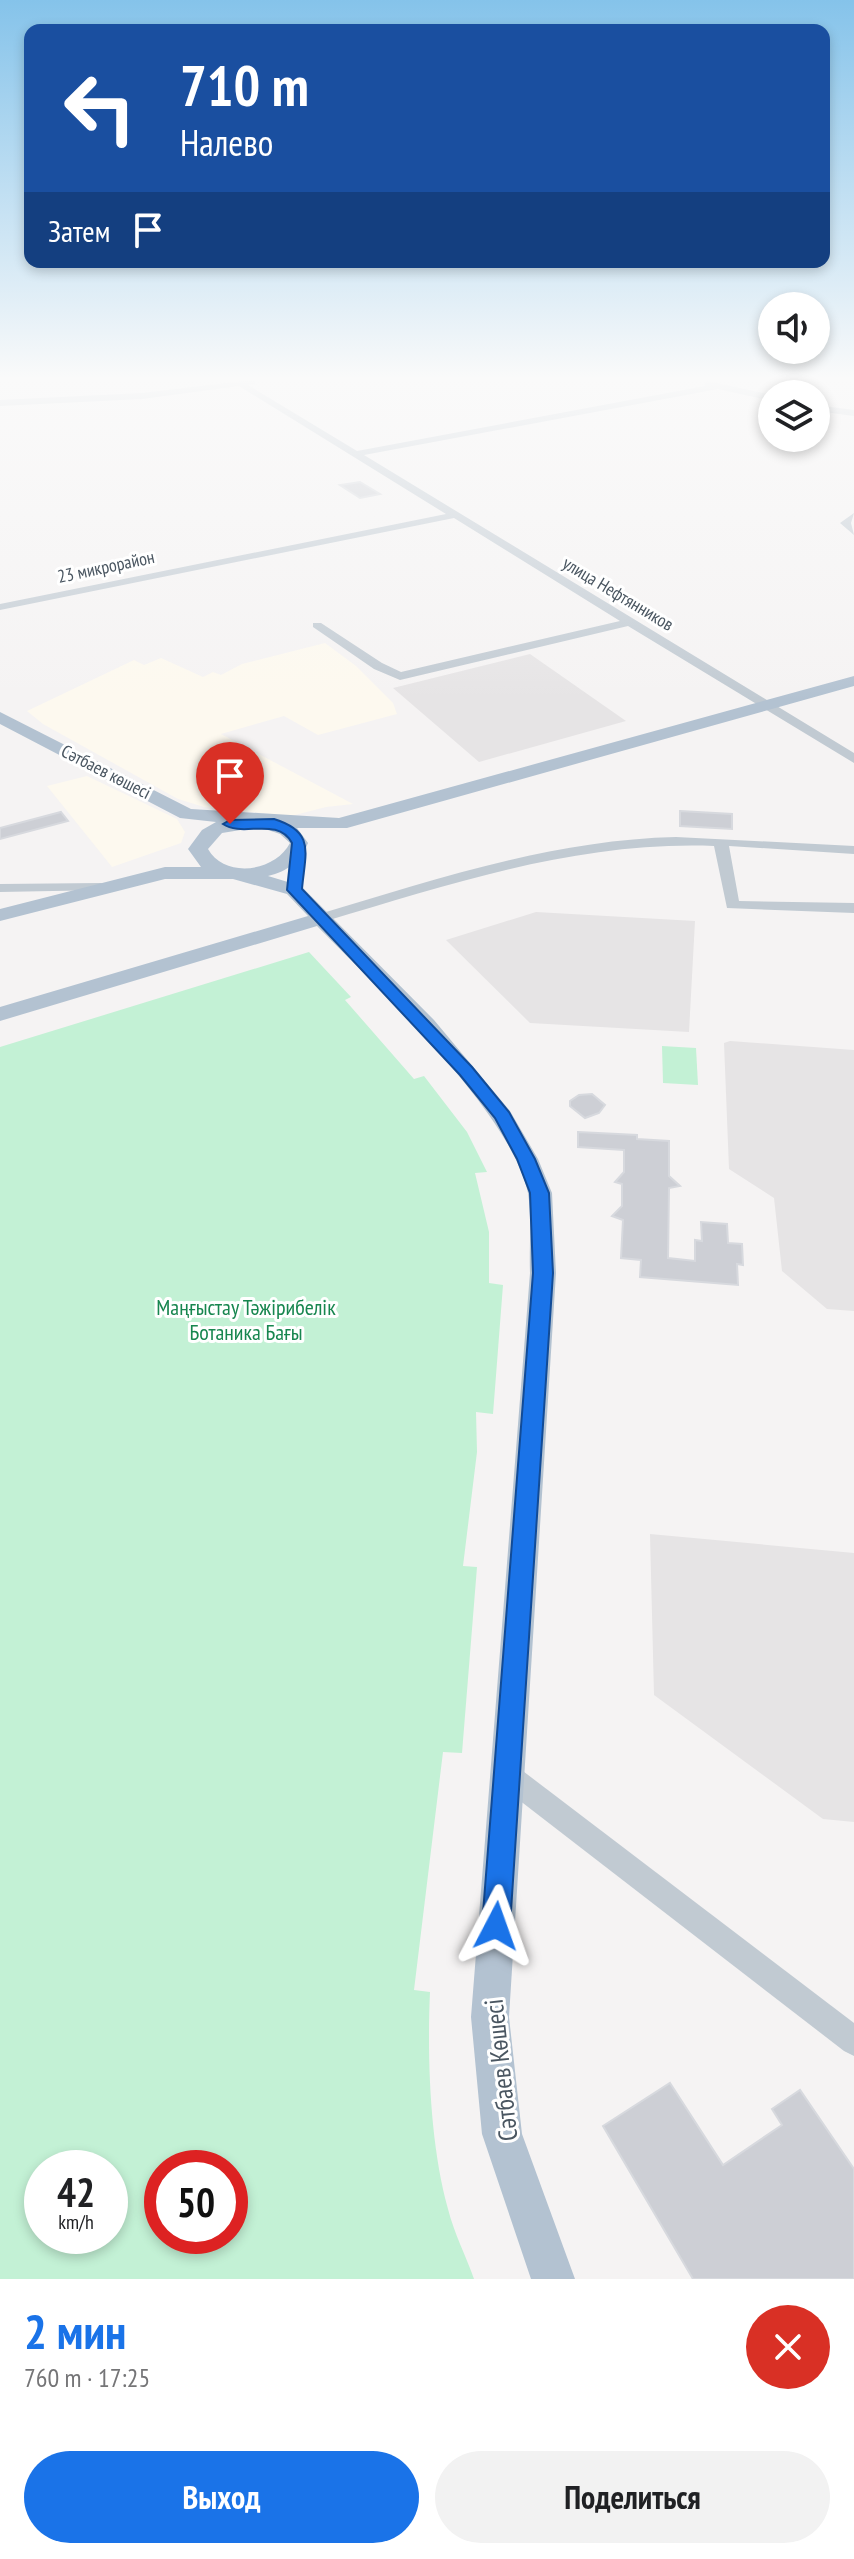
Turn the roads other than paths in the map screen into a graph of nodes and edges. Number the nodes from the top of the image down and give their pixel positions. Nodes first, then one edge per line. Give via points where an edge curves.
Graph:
1 (410, 487) edge
2 (455, 515) junction
3 (854, 516) edge
4 (854, 532) edge
5 (0, 607) edge
6 (630, 622) junction
7 (317, 625) dead end
8 (854, 681) edge
9 (766, 706) junction
10 (0, 717) edge
11 (854, 759) edge
12 (187, 814) junction
13 (259, 821) junction
14 (340, 824) junction
15 (201, 841) junction
16 (721, 844) junction
17 (854, 850) edge
18 (298, 851) junction
19 (230, 872) junction
20 (165, 873) junction
21 (101, 887) junction
22 (0, 888) edge
23 (294, 890) junction
24 (854, 908) edge
25 (0, 915) edge
26 (321, 918) junction
27 (0, 1014) edge
28 (506, 1774) junction
29 (854, 2041) edge
30 (553, 2279) edge

1 - 2 street, улица Нефтянников
2 - 5 street, 23 микрорайон
2 - 6 street, улица Нефтянников
3 - 4 street via 845,523
6 - 7 street via 400,676
6 - 9 street, улица Нефтянников
8 - 9 main road
9 - 11 street, улица Нефтянников
9 - 14 main road
10 - 12 main road, Сәтбаев көшесі
12 - 13 main road, Сәтбаев көшесі
12 - 15 main road
13 - 14 main road
13 - 15 main road via 218,828
13 - 18 main road via 295,835
14 - 18 main road
15 - 19 main road via 200,856
15 - 20 main road via 189,859
16 - 17 street
16 - 24 street via 732,905
16 - 26 street via 616,844 518,861
18 - 19 main road via 279,866
18 - 23 main road
19 - 20 main road
19 - 23 main road
20 - 21 main road
21 - 22 street
21 - 25 main road
23 - 26 main road, Сәтбаев Көшесі
26 - 27 main road
26 - 28 main road, Сәтбаев Көшесі via 426,1025 502,1116 540,1193 543,1287
28 - 29 street
28 - 30 main road, Сәтбаев Көшесі via 490,2017 502,2134

